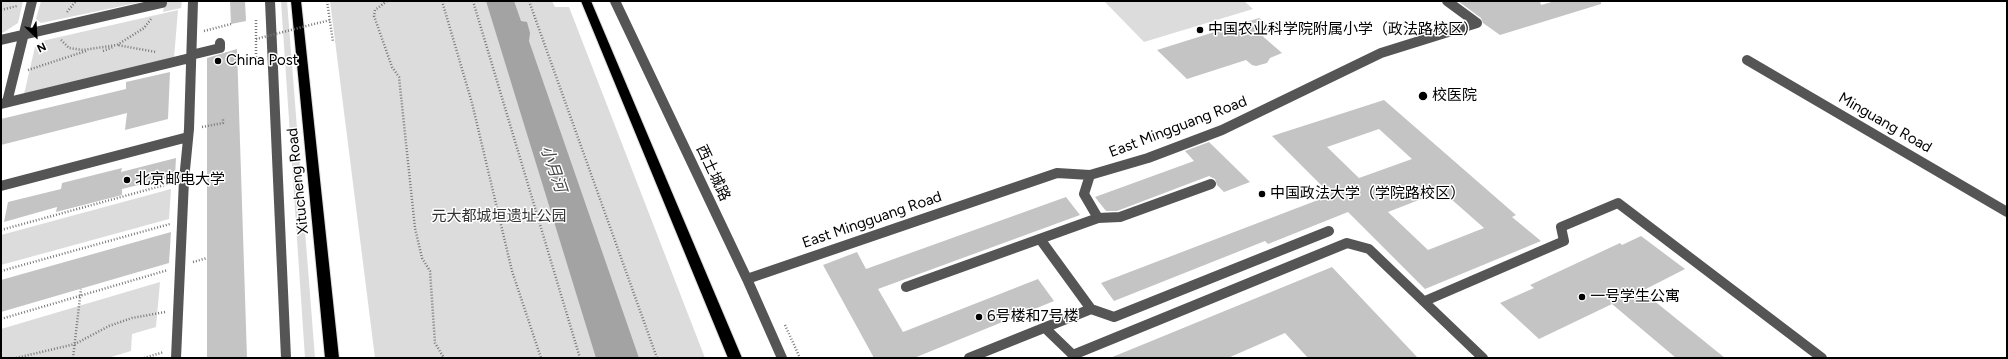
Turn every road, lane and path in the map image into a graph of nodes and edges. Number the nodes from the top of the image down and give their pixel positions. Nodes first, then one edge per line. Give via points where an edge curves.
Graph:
1 (32, 1) edge
2 (193, 1) edge
3 (270, 1) edge
4 (296, 1) edge
5 (327, 1) edge
6 (387, 1) edge
7 (442, 1) edge
8 (473, 1) edge
9 (529, 1) edge
10 (586, 1) edge
11 (615, 1) edge
12 (1447, 1) edge
13 (162, 3) dead end
14 (256, 13) dead end
15 (155, 15) dead end
16 (330, 20) junction
17 (231, 24) dead end
18 (58, 27) junction
19 (24, 34) junction
20 (192, 34) junction
21 (256, 39) junction
22 (1, 40) edge
23 (220, 42) dead end
24 (333, 42) dead end
25 (117, 45) junction
26 (92, 49) junction
27 (103, 51) dead end
28 (160, 53) dead end
29 (191, 57) junction
30 (1747, 60) dead end
31 (256, 61) dead end
32 (14, 74) junction
33 (4, 103) edge
34 (223, 119) dead end
35 (189, 133) junction
36 (1090, 175) junction
37 (184, 180) junction
38 (1211, 184) dead end
39 (1, 186) edge
40 (2007, 212) edge
41 (1098, 218) junction
42 (182, 221) junction
43 (1, 230) edge
44 (1329, 231) dead end
45 (1040, 239) junction
46 (180, 266) junction
47 (1, 271) edge
48 (747, 279) junction
49 (906, 287) dead end
50 (81, 289) dead end
51 (82, 296) junction
52 (1425, 301) junction
53 (1091, 309) junction
54 (178, 310) junction
55 (1, 319) edge
56 (785, 325) dead end
57 (1045, 328) junction
58 (75, 344) junction
59 (176, 353) edge
60 (1074, 357) edge
61 (16, 358) edge
62 (73, 358) edge
63 (144, 358) edge
64 (286, 358) edge
65 (332, 358) edge
66 (444, 358) edge
67 (541, 358) edge
68 (580, 358) edge
69 (657, 358) edge
70 (735, 358) edge
71 (782, 358) edge
72 (800, 358) edge
73 (969, 358) edge
74 (1483, 358) edge
75 (1822, 358) edge

1 - 19 street
2 - 20 street
3 - 64 street, Xitucheng Road
4 - 65 highway, Xitucheng Road
5 - 16 path
6 - 66 path via 376,10 374,16 392,67 399,78 415,228 422,258 430,271 435,343
7 - 67 path via 472,103 512,270
8 - 68 path
9 - 69 path
10 - 70 highway
11 - 48 street, 西土城路
12 - 36 street, East Mingguang Road via 1477,23 1380,53 1222,130 1148,158
13 - 18 street
14 - 21 path
15 - 25 path via 144,28
16 - 21 path, bridge
16 - 24 path
17 - 20 path
18 - 19 street
18 - 26 path via 57,36 69,48
19 - 22 street
19 - 32 street
20 - 29 street
21 - 31 path
23 - 29 street via 220,48
25 - 26 path
25 - 27 path
25 - 28 path
26 - 32 path
29 - 33 street
29 - 35 street
30 - 40 street, Minguang Road
32 - 33 street
34 - 35 path via 223,123
35 - 37 street
35 - 39 street
36 - 41 street via 1084,194
36 - 48 street, East Mingguang Road via 1057,173
37 - 42 street
37 - 43 path
38 - 41 street via 1120,218
41 - 45 street
42 - 46 street
42 - 47 path
44 - 53 street via 1114,317
45 - 49 street
45 - 53 street
46 - 51 path
46 - 54 street
48 - 71 street, 西土城路
50 - 51 path
51 - 55 path
51 - 58 path
52 - 60 street via 1369,249 1347,243
52 - 74 street
52 - 75 street via 1564,241 1561,227 1618,203
53 - 57 street
54 - 58 path via 132,318 109,326
54 - 59 street
56 - 72 path
57 - 60 street
57 - 73 street
58 - 61 path
58 - 62 path
59 - 63 path

